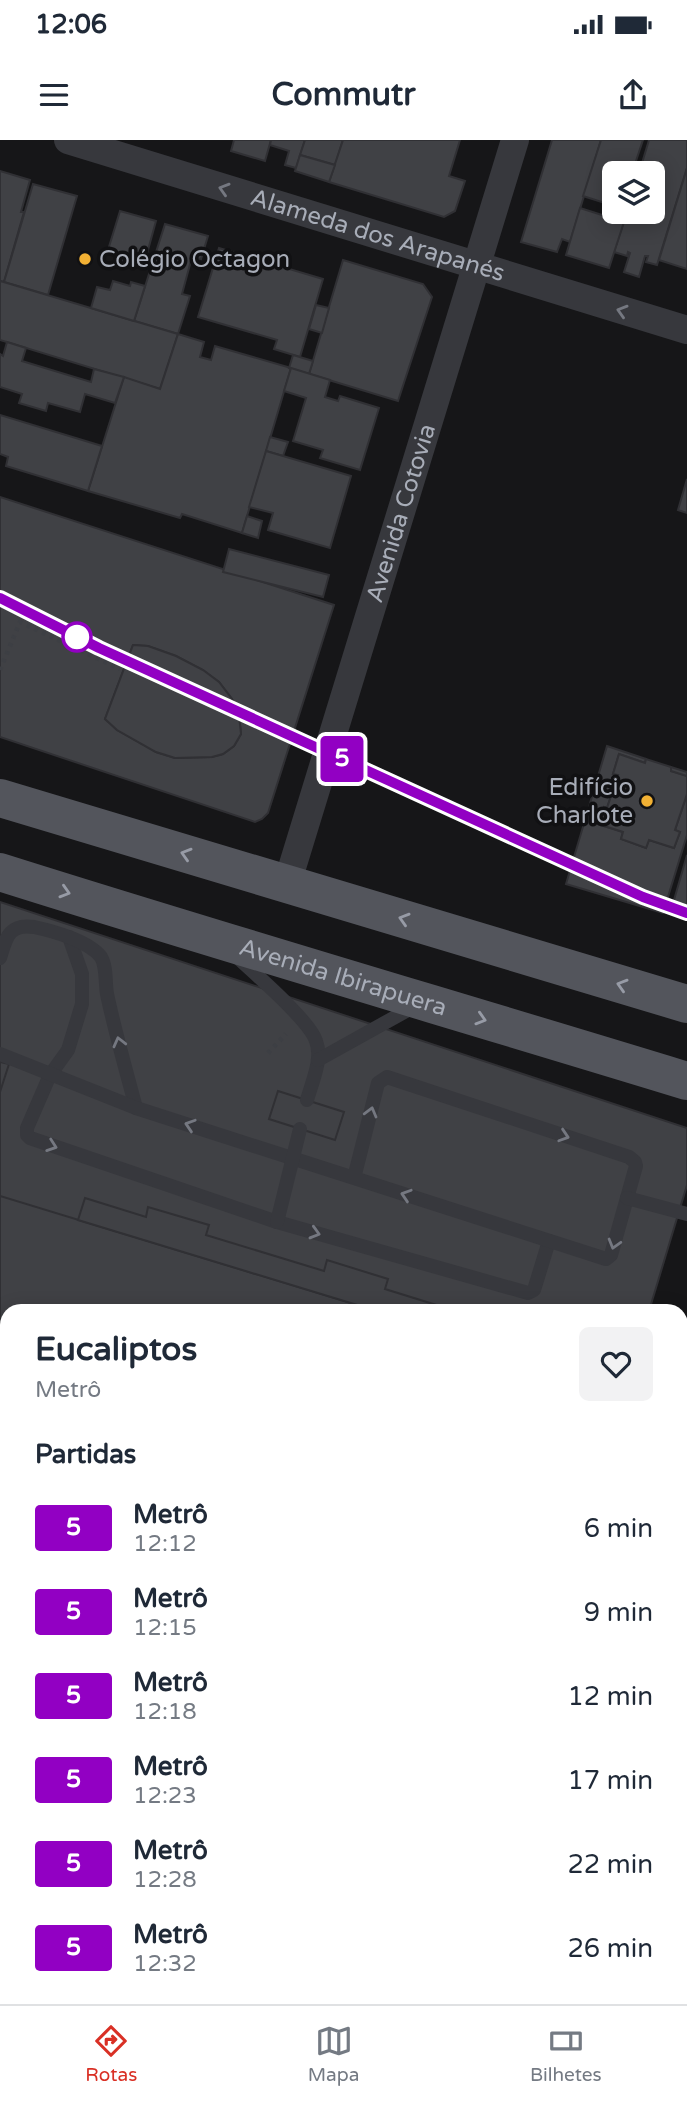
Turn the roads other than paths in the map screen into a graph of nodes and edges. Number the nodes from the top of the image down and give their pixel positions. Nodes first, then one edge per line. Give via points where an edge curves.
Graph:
1 (68, 140) edge
2 (515, 140) edge
3 (477, 267) junction
4 (687, 330) edge
5 (0, 798) edge
6 (0, 872) edge
7 (286, 884) junction
8 (69, 937) junction
9 (222, 942) junction
10 (0, 958) edge
11 (422, 1002) junction
12 (687, 1004) edge
13 (0, 1055) edge
14 (318, 1059) junction
15 (50, 1075) junction
16 (687, 1081) edge
17 (307, 1100) dead end
18 (136, 1108) junction
19 (300, 1129) dead end
20 (293, 1158) junction
21 (354, 1178) junction
22 (627, 1198) junction
23 (687, 1214) edge
24 (277, 1222) junction
25 (549, 1241) junction

3 -> 1 street, Alameda dos Arapanés
2 - 3 street, Avenida Cotovia
4 -> 3 street, Alameda dos Arapanés
3 - 7 street, Avenida Cotovia
7 -> 5 main road
6 -> 9 main road, Avenida Ibirapuera
12 -> 7 main road
8 - 10 lane via 15,928 5,940
8 - 15 lane via 82,974 82,1004 68,1050
18 -> 8 lane via 107,994 104,963 96,952
9 - 11 main road, Avenida Ibirapuera
9 - 14 lane via 310,1030 317,1042
11 - 14 lane
11 -> 16 main road, Avenida Ibirapuera
13 - 15 lane
14 - 17 lane
15 - 18 lane
15 -> 24 lane via 27,1128 30,1138
20 -> 18 lane
19 - 20 lane
20 - 21 lane
20 - 24 lane
21 -> 22 lane via 378,1083 387,1077 629,1157 636,1166
25 -> 21 lane
22 - 23 lane
22 -> 25 lane via 609,1258
24 -> 25 lane via 530,1293

